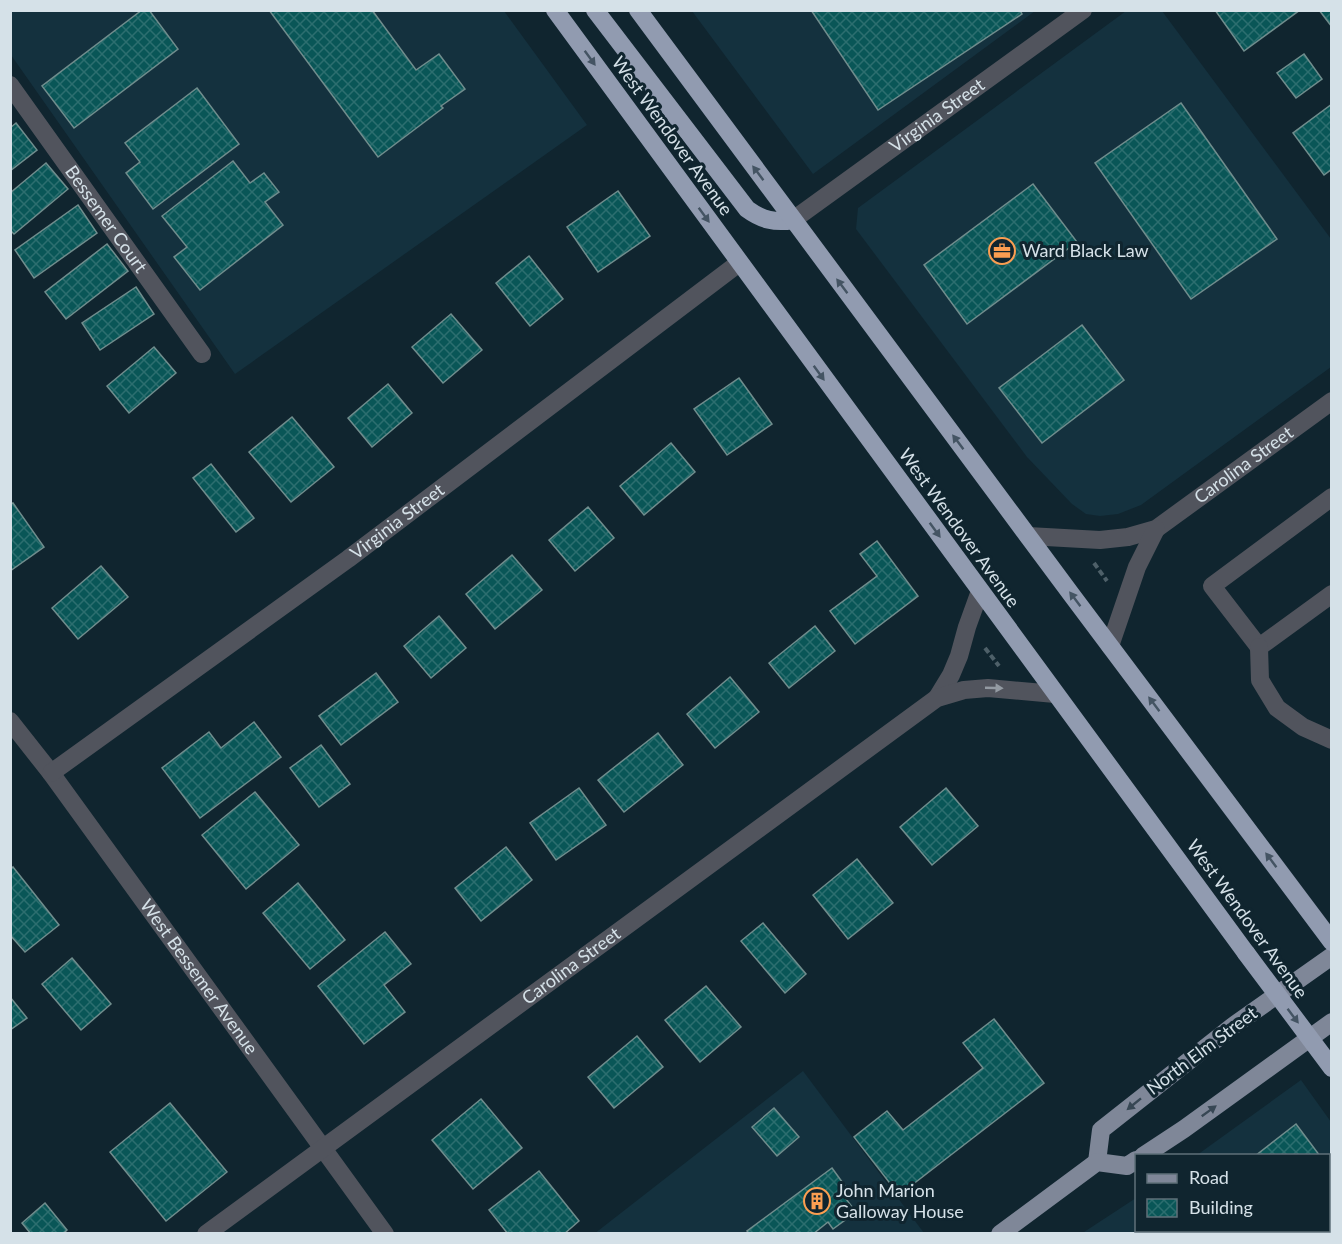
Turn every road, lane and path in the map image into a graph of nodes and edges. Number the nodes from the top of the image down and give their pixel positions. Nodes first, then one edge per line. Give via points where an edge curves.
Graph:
1 (555, 10) edge
2 (595, 10) edge
3 (638, 10) edge
4 (1083, 10) edge
5 (10, 85) edge
6 (793, 220) junction
7 (739, 263) junction
8 (202, 354) dead end
9 (1332, 401) edge
10 (1332, 497) edge
11 (1156, 529) junction
12 (1028, 536) junction
13 (1088, 555) dead end
14 (1107, 581) dead end
15 (980, 591) junction
16 (1332, 594) edge
17 (981, 642) dead end
18 (1110, 646) junction
19 (1259, 647) junction
20 (999, 667) dead end
21 (1055, 693) junction
22 (937, 698) junction
23 (10, 721) edge
24 (1332, 740) edge
25 (51, 773) junction
26 (1332, 942) edge
27 (1332, 956) edge
28 (1332, 1022) edge
29 (1332, 1068) edge
30 (322, 1148) junction
31 (1145, 1154) edge
32 (1135, 1161) edge
33 (1097, 1162) junction
34 (206, 1233) edge
35 (385, 1233) edge
36 (1000, 1233) edge

1 -> 7 highway, West Wendover Avenue
2 - 6 highway via 747,209 772,222
6 -> 3 highway
4 - 6 street, Virginia Street
5 - 8 street, Bessemer Court
12 -> 6 highway
7 -> 15 highway, West Wendover Avenue
7 - 25 street, Virginia Street via 348,559
9 - 11 street, Carolina Street
10 - 19 street via 1212,586
11 - 12 street, Carolina Street via 1100,540
11 - 18 street, Carolina Street via 1137,567
18 -> 12 highway
13 - 14 path
15 - 21 highway, West Wendover Avenue
15 - 22 street, Carolina Street via 959,656
16 - 19 street
17 - 20 path
26 -> 18 highway
19 - 24 street via 1260,680 1277,708 1302,728
22 -> 21 street, Carolina Street via 988,687
21 -> 29 highway, West Wendover Avenue, bridge
22 - 30 street, Carolina Street
23 - 25 street, West Bessemer Avenue
25 - 30 street, West Bessemer Avenue
27 -> 33 main road, North Elm Street via 1233,1026 1101,1130
31 -> 28 main road
30 - 34 street, Carolina Street
30 - 35 street, West Bessemer Avenue
32 - 33 main road via 1127,1166
33 - 36 main road

